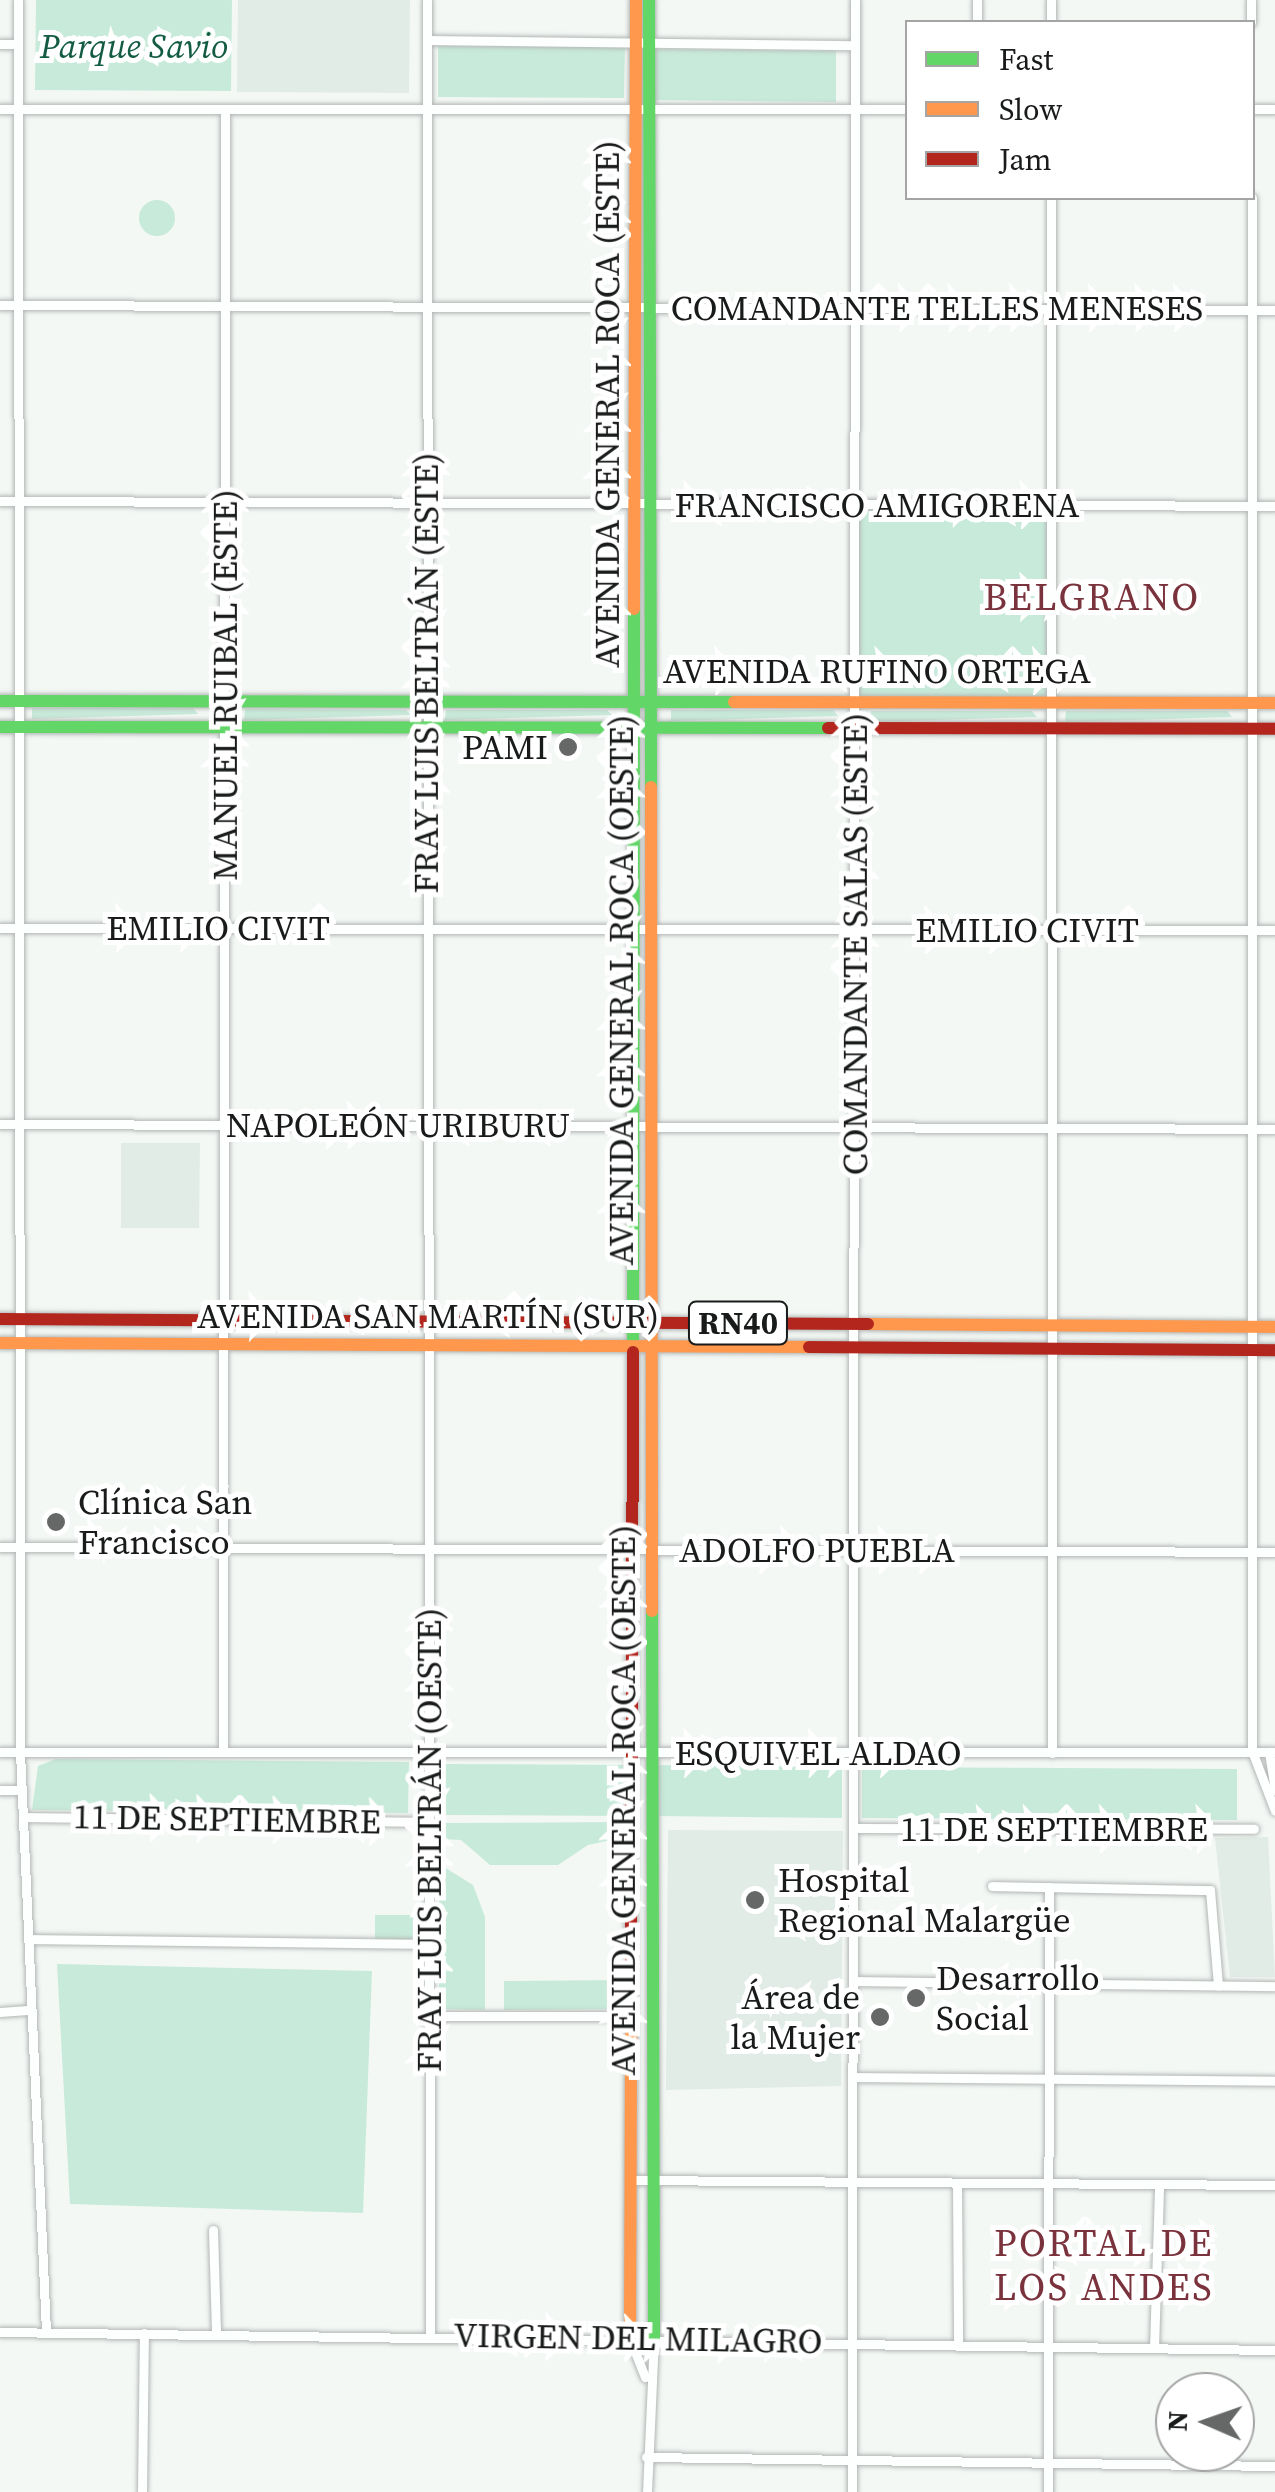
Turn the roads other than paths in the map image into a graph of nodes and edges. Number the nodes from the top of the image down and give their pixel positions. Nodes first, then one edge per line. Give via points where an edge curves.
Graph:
1 (18, 0) edge
2 (427, 0) edge
3 (636, 0) edge
4 (649, 0) edge
5 (854, 0) edge
6 (427, 40) junction
7 (643, 42) junction
8 (0, 44) edge
9 (18, 44) junction
10 (854, 44) junction
11 (0, 109) edge
12 (18, 109) junction
13 (226, 109) junction
14 (427, 109) junction
15 (643, 109) junction
16 (855, 109) junction
17 (905, 109) edge
18 (1051, 200) edge
19 (1252, 200) edge
20 (0, 305) edge
21 (19, 305) junction
22 (225, 306) junction
23 (426, 306) junction
24 (643, 307) junction
25 (855, 308) junction
26 (1051, 309) junction
27 (1252, 310) junction
28 (1275, 310) edge
29 (0, 501) edge
30 (19, 501) junction
31 (225, 502) junction
32 (426, 503) junction
33 (643, 504) junction
34 (855, 505) junction
35 (1051, 506) junction
36 (1252, 506) junction
37 (1275, 506) edge
38 (0, 701) edge
39 (20, 701) junction
40 (644, 701) junction
41 (856, 701) junction
42 (225, 702) junction
43 (425, 702) junction
44 (1051, 702) junction
45 (1252, 703) junction
46 (1275, 703) edge
47 (0, 727) edge
48 (20, 727) junction
49 (225, 727) junction
50 (425, 728) junction
51 (644, 728) junction
52 (855, 728) junction
53 (1051, 729) junction
54 (1252, 730) junction
55 (1275, 730) edge
56 (0, 928) edge
57 (18, 928) junction
58 (224, 928) junction
59 (425, 929) junction
60 (644, 929) junction
61 (855, 930) junction
62 (1050, 930) junction
63 (1252, 930) junction
64 (1275, 930) edge
65 (0, 1124) edge
66 (18, 1124) junction
67 (224, 1124) junction
68 (424, 1126) junction
69 (645, 1126) junction
70 (855, 1127) junction
71 (1050, 1128) junction
72 (1252, 1129) junction
73 (1275, 1129) edge
74 (0, 1319) edge
75 (17, 1319) junction
76 (224, 1320) junction
77 (424, 1322) junction
78 (645, 1323) junction
79 (855, 1324) junction
80 (1050, 1325) junction
81 (1252, 1326) junction
82 (1275, 1326) edge
83 (0, 1344) edge
84 (17, 1344) junction
85 (224, 1346) junction
86 (424, 1346) junction
87 (645, 1348) junction
88 (855, 1349) junction
89 (1050, 1350) junction
90 (1252, 1350) junction
91 (1275, 1350) edge
92 (0, 1547) edge
93 (18, 1547) junction
94 (224, 1548) junction
95 (427, 1549) junction
96 (644, 1549) junction
97 (855, 1550) junction
98 (1051, 1551) junction
99 (1252, 1552) junction
100 (1275, 1552) edge
101 (0, 1752) edge
102 (20, 1752) junction
103 (223, 1752) junction
104 (637, 1752) junction
105 (652, 1752) junction
106 (1252, 1752) junction
107 (1272, 1752) edge
108 (430, 1753) junction
109 (854, 1753) junction
110 (1052, 1754) junction
111 (0, 1790) edge
112 (22, 1790) junction
113 (1275, 1791) edge
114 (1275, 1811) edge
115 (23, 1817) junction
116 (430, 1822) junction
117 (854, 1828) junction
118 (1254, 1829) dead end
119 (992, 1886) dead end
120 (1049, 1888) junction
121 (28, 1939) junction
122 (430, 1944) junction
123 (854, 1981) junction
124 (1049, 1983) junction
125 (1218, 1986) junction
126 (1275, 1986) edge
127 (31, 2010) junction
128 (0, 2012) edge
129 (430, 2016) junction
130 (636, 2016) junction
131 (854, 2076) junction
132 (1049, 2078) junction
133 (1275, 2080) edge
134 (632, 2180) junction
135 (655, 2180) junction
136 (853, 2183) junction
137 (957, 2184) junction
138 (1049, 2184) junction
139 (1159, 2185) junction
140 (1275, 2185) edge
141 (213, 2230) dead end
142 (0, 2332) edge
143 (46, 2332) junction
144 (144, 2333) junction
145 (216, 2333) junction
146 (430, 2334) junction
147 (630, 2339) junction
148 (654, 2339) junction
149 (854, 2343) junction
150 (958, 2346) junction
151 (1048, 2347) junction
152 (1154, 2348) junction
153 (1275, 2350) edge
154 (646, 2380) junction
155 (646, 2458) junction
156 (852, 2461) junction
157 (1048, 2464) junction
158 (1275, 2466) edge
159 (142, 2492) edge
160 (647, 2492) edge
161 (852, 2492) edge
162 (1048, 2492) edge

1 - 9 street
2 - 6 street, FRAY LUIS BELTRÁN (ESTE)
3 - 7 main road, AVENIDA GENERAL ROCA (ESTE)
4 - 7 main road
5 - 10 street, COMANDANTE SALAS (ESTE)
6 - 7 street
6 - 14 street, FRAY LUIS BELTRÁN (ESTE)
7 - 10 street
7 - 15 main road, AVENIDA GENERAL ROCA (ESTE)
8 - 9 street
9 - 12 street
10 - 16 street, COMANDANTE SALAS (ESTE)
11 - 12 street
12 - 13 street
12 - 21 street
13 - 14 street
13 - 22 street, MANUEL RUIBAL (ESTE)
14 - 15 street
14 - 23 street, FRAY LUIS BELTRÁN (ESTE)
15 - 16 street
15 - 24 main road, AVENIDA GENERAL ROCA (ESTE)
16 - 17 street
16 - 25 street, COMANDANTE SALAS (ESTE)
18 - 26 street
19 - 27 street
20 - 21 street, COMANDANTE TELLES MENESES
21 - 22 street, COMANDANTE TELLES MENESES
21 - 30 street
22 - 23 street, COMANDANTE TELLES MENESES
22 - 31 street, MANUEL RUIBAL (ESTE)
23 - 24 street, COMANDANTE TELLES MENESES
23 - 32 street, FRAY LUIS BELTRÁN (ESTE)
24 - 25 street, COMANDANTE TELLES MENESES
24 - 33 main road, AVENIDA GENERAL ROCA (ESTE)
25 - 26 street, COMANDANTE TELLES MENESES
25 - 34 street, COMANDANTE SALAS (ESTE)
26 - 27 street, COMANDANTE TELLES MENESES
26 - 35 street
27 - 28 street, COMANDANTE TELLES MENESES
27 - 36 street
29 - 30 street, FRANCISCO AMIGORENA
30 - 31 street, FRANCISCO AMIGORENA
30 - 39 street
31 - 32 street, FRANCISCO AMIGORENA
31 - 42 street, MANUEL RUIBAL (ESTE)
32 - 33 street, FRANCISCO AMIGORENA
32 - 43 street, FRAY LUIS BELTRÁN (ESTE)
33 - 34 street, FRANCISCO AMIGORENA
33 - 40 main road, AVENIDA GENERAL ROCA (ESTE)
34 - 35 street, FRANCISCO AMIGORENA
34 - 41 street, COMANDANTE SALAS (ESTE)
35 - 36 street, FRANCISCO AMIGORENA
35 - 44 street
36 - 37 street, FRANCISCO AMIGORENA
36 - 45 street
38 - 39 main road, AVENIDA RUFINO ORTEGA
39 - 42 main road, AVENIDA RUFINO ORTEGA
39 - 48 street
40 - 41 main road, AVENIDA RUFINO ORTEGA
40 - 43 main road, AVENIDA RUFINO ORTEGA
40 - 51 main road, AVENIDA GENERAL ROCA (ESTE)
41 - 44 main road, AVENIDA RUFINO ORTEGA
41 - 52 street, COMANDANTE SALAS (ESTE)
42 - 43 main road, AVENIDA RUFINO ORTEGA
42 - 49 street, MANUEL RUIBAL (ESTE)
43 - 50 street, FRAY LUIS BELTRÁN (ESTE)
44 - 45 main road, AVENIDA RUFINO ORTEGA
44 - 53 street
45 - 46 main road, AVENIDA RUFINO ORTEGA
45 - 54 street
47 - 48 main road, AVENIDA RUFINO ORTEGA
48 - 49 main road, AVENIDA RUFINO ORTEGA
48 - 57 street
49 - 50 main road, AVENIDA RUFINO ORTEGA
49 - 58 street, MANUEL RUIBAL (ESTE)
50 - 51 main road, AVENIDA RUFINO ORTEGA
50 - 59 street, FRAY LUIS BELTRÁN (ESTE)
51 - 52 main road, AVENIDA RUFINO ORTEGA
51 - 60 main road, AVENIDA GENERAL ROCA (ESTE)
52 - 53 main road, AVENIDA RUFINO ORTEGA
52 - 61 street, COMANDANTE SALAS (ESTE)
53 - 54 main road, AVENIDA RUFINO ORTEGA
53 - 62 street
54 - 55 main road, AVENIDA RUFINO ORTEGA
54 - 63 street
56 - 57 street, EMILIO CIVIT
57 - 58 street, EMILIO CIVIT
57 - 66 street
58 - 59 street, EMILIO CIVIT
58 - 67 street, MANUEL RUIBAL (ESTE)
59 - 60 street, EMILIO CIVIT
59 - 68 street, FRAY LUIS BELTRÁN (ESTE)
60 - 61 street, EMILIO CIVIT
60 - 69 main road, AVENIDA GENERAL ROCA (ESTE)
61 - 62 street, EMILIO CIVIT
61 - 70 street, COMANDANTE SALAS (ESTE)
62 - 63 street, EMILIO CIVIT
62 - 71 street
63 - 64 street, EMILIO CIVIT
63 - 72 street
65 - 66 street, NAPOLEÓN URIBURU
66 - 67 street, NAPOLEÓN URIBURU
66 - 75 street
67 - 68 street, NAPOLEÓN URIBURU
67 - 76 street, MANUEL RUIBAL (ESTE)
68 - 69 street, NAPOLEÓN URIBURU
68 - 77 street, FRAY LUIS BELTRÁN (ESTE)
69 - 70 street, NAPOLEÓN URIBURU
69 - 78 main road, AVENIDA GENERAL ROCA (OESTE)
70 - 71 street, NAPOLEÓN URIBURU
70 - 79 street, COMANDANTE SALAS (ESTE)
71 - 72 street, NAPOLEÓN URIBURU
71 - 80 street
72 - 73 street, NAPOLEÓN URIBURU
72 - 81 street
74 - 75 main road, AVENIDA SAN MARTÍN (SUR) / RN40
75 - 76 main road, AVENIDA SAN MARTÍN (SUR) / RN40
75 - 84 street
76 - 77 main road, AVENIDA SAN MARTÍN (SUR) / RN40
76 - 85 street, MANUEL RUIBAL (ESTE)
77 - 78 main road, AVENIDA SAN MARTÍN (SUR) / RN40
77 - 86 street, FRAY LUIS BELTRÁN (ESTE)
78 - 79 main road, AVENIDA SAN MARTÍN (SUR) / RN40
78 - 87 main road, AVENIDA GENERAL ROCA (OESTE)
79 - 80 main road, AVENIDA SAN MARTÍN (SUR) / RN40
79 - 88 street, COMANDANTE SALAS (ESTE)
80 - 81 main road, AVENIDA SAN MARTÍN (SUR) / RN40
80 - 89 street
81 - 82 main road, AVENIDA SAN MARTÍN (SUR) / RN40
81 - 90 street
83 - 84 main road, AVENIDA SAN MARTÍN (SUR) / RN40
84 - 85 main road, AVENIDA SAN MARTÍN (SUR) / RN40
84 - 93 street
85 - 86 main road, AVENIDA SAN MARTÍN (SUR) / RN40
85 - 94 street, MANUEL RUIBAL (ESTE)
86 - 87 main road, AVENIDA SAN MARTÍN (SUR) / RN40
86 - 95 street, FRAY LUIS BELTRÁN (OESTE)
87 - 88 main road, AVENIDA SAN MARTÍN (SUR) / RN40
87 - 96 main road, AVENIDA GENERAL ROCA (OESTE)
88 - 89 main road, AVENIDA SAN MARTÍN (SUR) / RN40
88 - 97 street, COMANDANTE SALAS (ESTE)
89 - 90 main road, AVENIDA SAN MARTÍN (SUR) / RN40
89 - 98 street
90 - 91 main road, AVENIDA SAN MARTÍN (SUR) / RN40
90 - 99 street
92 - 93 street, ADOLFO PUEBLA
93 - 94 street, ADOLFO PUEBLA
93 - 102 street
94 - 95 street, ADOLFO PUEBLA
94 - 103 street, MANUEL RUIBAL (ESTE)
95 - 96 street, ADOLFO PUEBLA
95 - 108 street, FRAY LUIS BELTRÁN (OESTE)
96 - 97 street, ADOLFO PUEBLA
96 - 104 main road, AVENIDA GENERAL ROCA (OESTE)
96 - 105 main road, AVENIDA GENERAL ROCA (OESTE)
97 - 98 street, ADOLFO PUEBLA
97 - 109 street, COMANDANTE SALAS (ESTE)
98 - 99 street, ADOLFO PUEBLA
98 - 110 street
99 - 100 street, ADOLFO PUEBLA
99 - 106 street
101 - 102 street, ESQUIVEL ALDAO
102 - 103 street, ESQUIVEL ALDAO
102 - 112 street
103 - 108 street, ESQUIVEL ALDAO
104 - 105 street, ESQUIVEL ALDAO
104 - 108 street, ESQUIVEL ALDAO
104 - 130 main road, AVENIDA GENERAL ROCA (OESTE)
105 - 109 street, ESQUIVEL ALDAO
105 - 135 main road, AVENIDA GENERAL ROCA (OESTE)
106 - 107 street, ESQUIVEL ALDAO
106 - 110 street, ESQUIVEL ALDAO
106 - 114 street
107 - 113 street
108 - 116 street, FRAY LUIS BELTRÁN (OESTE)
109 - 110 street, ESQUIVEL ALDAO
109 - 117 street, COMANDANTE SALAS (ESTE)
111 - 112 street
112 - 115 street
115 - 116 street, 11 DE SEPTIEMBRE
115 - 121 street
116 - 122 street, FRAY LUIS BELTRÁN (OESTE)
117 - 118 street, 11 DE SEPTIEMBRE
117 - 123 street, COMANDANTE SALAS (ESTE)
119 - 120 street
120 - 124 street
120 - 125 street via 1210,1890
121 - 122 street
121 - 127 street
122 - 129 street, FRAY LUIS BELTRÁN (OESTE)
123 - 124 street
123 - 131 street, COMANDANTE SALAS (ESTE)
124 - 125 street
124 - 132 street
125 - 126 street
127 - 128 street
127 - 143 street
129 - 130 street
129 - 146 street, FRAY LUIS BELTRÁN (OESTE)
130 - 134 main road, AVENIDA GENERAL ROCA (OESTE)
131 - 132 street
131 - 136 street, COMANDANTE SALAS (ESTE)
132 - 133 street
132 - 138 street
134 - 135 street
134 - 147 main road, AVENIDA GENERAL ROCA (OESTE)
135 - 136 street
135 - 148 main road, AVENIDA GENERAL ROCA (OESTE)
136 - 137 street
136 - 149 street, COMANDANTE SALAS (ESTE)
137 - 138 street
137 - 150 street
138 - 139 street
138 - 151 street
139 - 140 street
139 - 152 street
141 - 145 street
142 - 143 street, VIRGEN DEL MILAGRO
143 - 144 street, VIRGEN DEL MILAGRO
144 - 145 street, VIRGEN DEL MILAGRO
144 - 159 street
145 - 146 street, VIRGEN DEL MILAGRO
146 - 147 street, VIRGEN DEL MILAGRO
147 - 148 street, VIRGEN DEL MILAGRO
147 - 154 street
148 - 149 street, VIRGEN DEL MILAGRO
148 - 154 street
149 - 150 street, VIRGEN DEL MILAGRO
149 - 156 street, COMANDANTE SALAS (ESTE)
150 - 151 street, VIRGEN DEL MILAGRO
151 - 152 street, VIRGEN DEL MILAGRO
151 - 157 street
152 - 153 street, VIRGEN DEL MILAGRO
154 - 155 street
155 - 156 street
155 - 160 street
156 - 157 street
156 - 161 street, COMANDANTE SALAS (ESTE)
157 - 158 street
157 - 162 street

